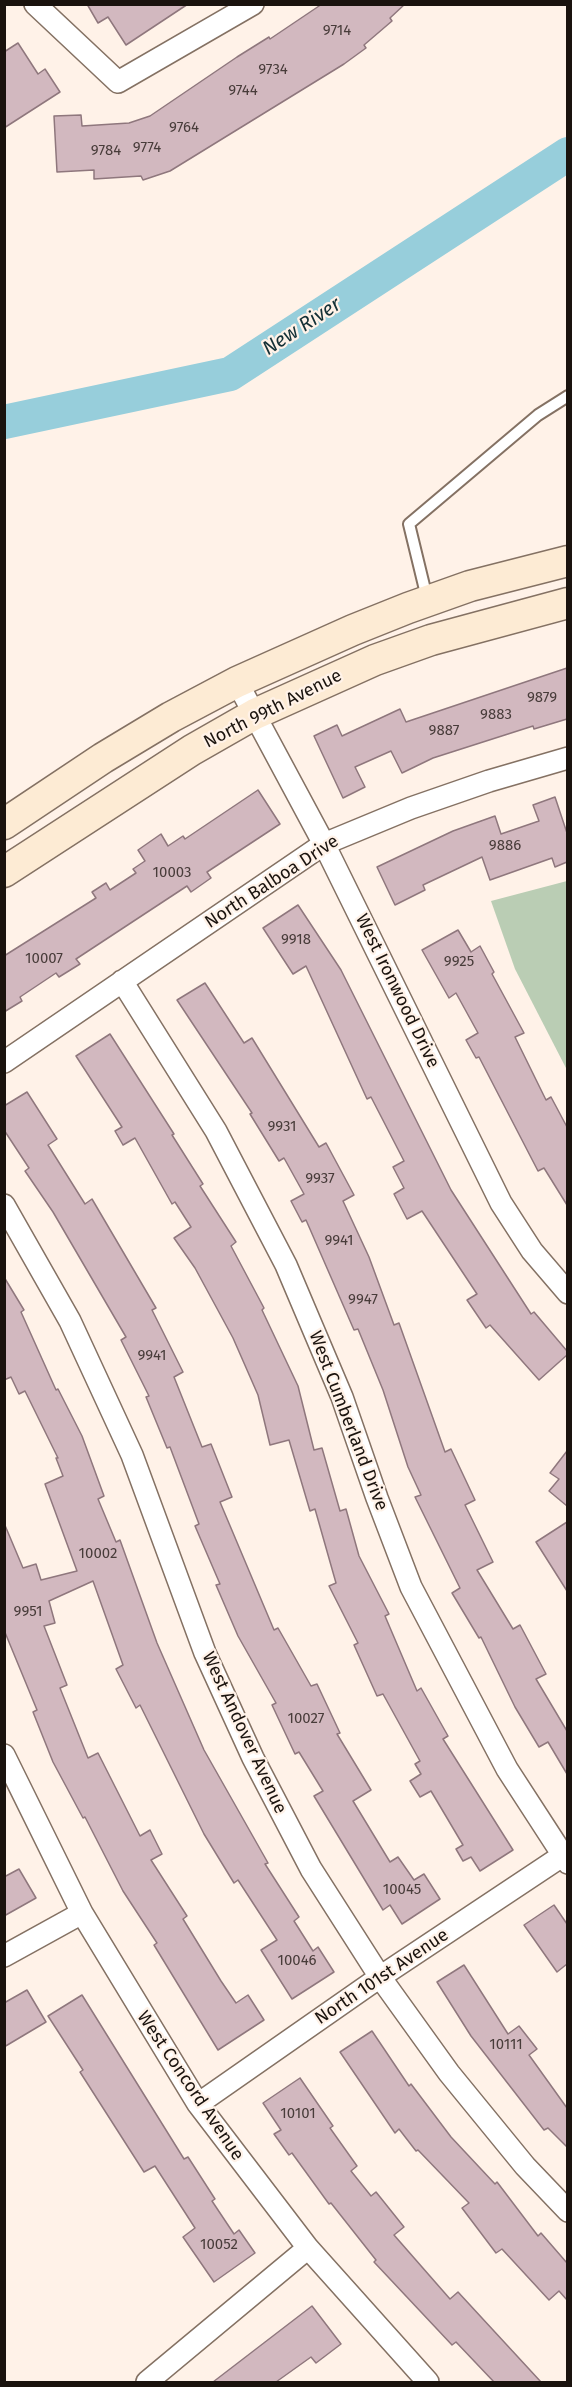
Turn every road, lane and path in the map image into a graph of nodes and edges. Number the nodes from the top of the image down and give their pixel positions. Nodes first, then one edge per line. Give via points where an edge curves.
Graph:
1 (35, 4) edge
2 (254, 4) edge
3 (567, 396) edge
4 (567, 561) edge
5 (428, 601) junction
6 (567, 603) edge
7 (237, 682) junction
8 (255, 714) junction
9 (567, 758) edge
10 (4, 824) edge
11 (324, 844) junction
12 (4, 872) edge
13 (122, 981) junction
14 (4, 1062) edge
15 (4, 1205) edge
16 (567, 1293) edge
17 (4, 1755) edge
18 (566, 1857) edge
19 (82, 1913) junction
20 (4, 1956) edge
21 (380, 1977) junction
22 (198, 2104) junction
23 (567, 2211) edge
24 (308, 2248) junction
25 (147, 2382) edge
26 (428, 2382) edge

1 - 2 street via 118,82
3 - 5 lane via 538,415 409,524
4 - 5 main road, North 99th Avenue
5 - 7 main road, North 99th Avenue
6 - 8 main road, North 99th Avenue via 386,656
7 - 8 street, West Ironwood Drive
7 - 10 main road, North 99th Avenue via 103,758
8 - 11 street, West Ironwood Drive
8 - 12 main road, North 99th Avenue via 174,761
9 - 11 street, North Balboa Drive via 411,808
11 - 13 street, North Balboa Drive
11 - 16 street, West Ironwood Drive via 501,1203 531,1251
13 - 14 street, North Balboa Drive
13 - 18 street, West Cumberland Drive via 216,1131 286,1265 342,1397 411,1587 507,1769
15 - 21 street, West Andover Avenue via 70,1321 132,1455 205,1653 253,1758 311,1869
17 - 19 street, West Concord Avenue
18 - 21 street, North 101st Avenue
19 - 20 street
19 - 22 street, West Concord Avenue
21 - 22 street, North 101st Avenue
21 - 23 street, West Andover Avenue via 449,2073
22 - 24 street, West Concord Avenue
24 - 25 street
24 - 26 street, West Concord Avenue

